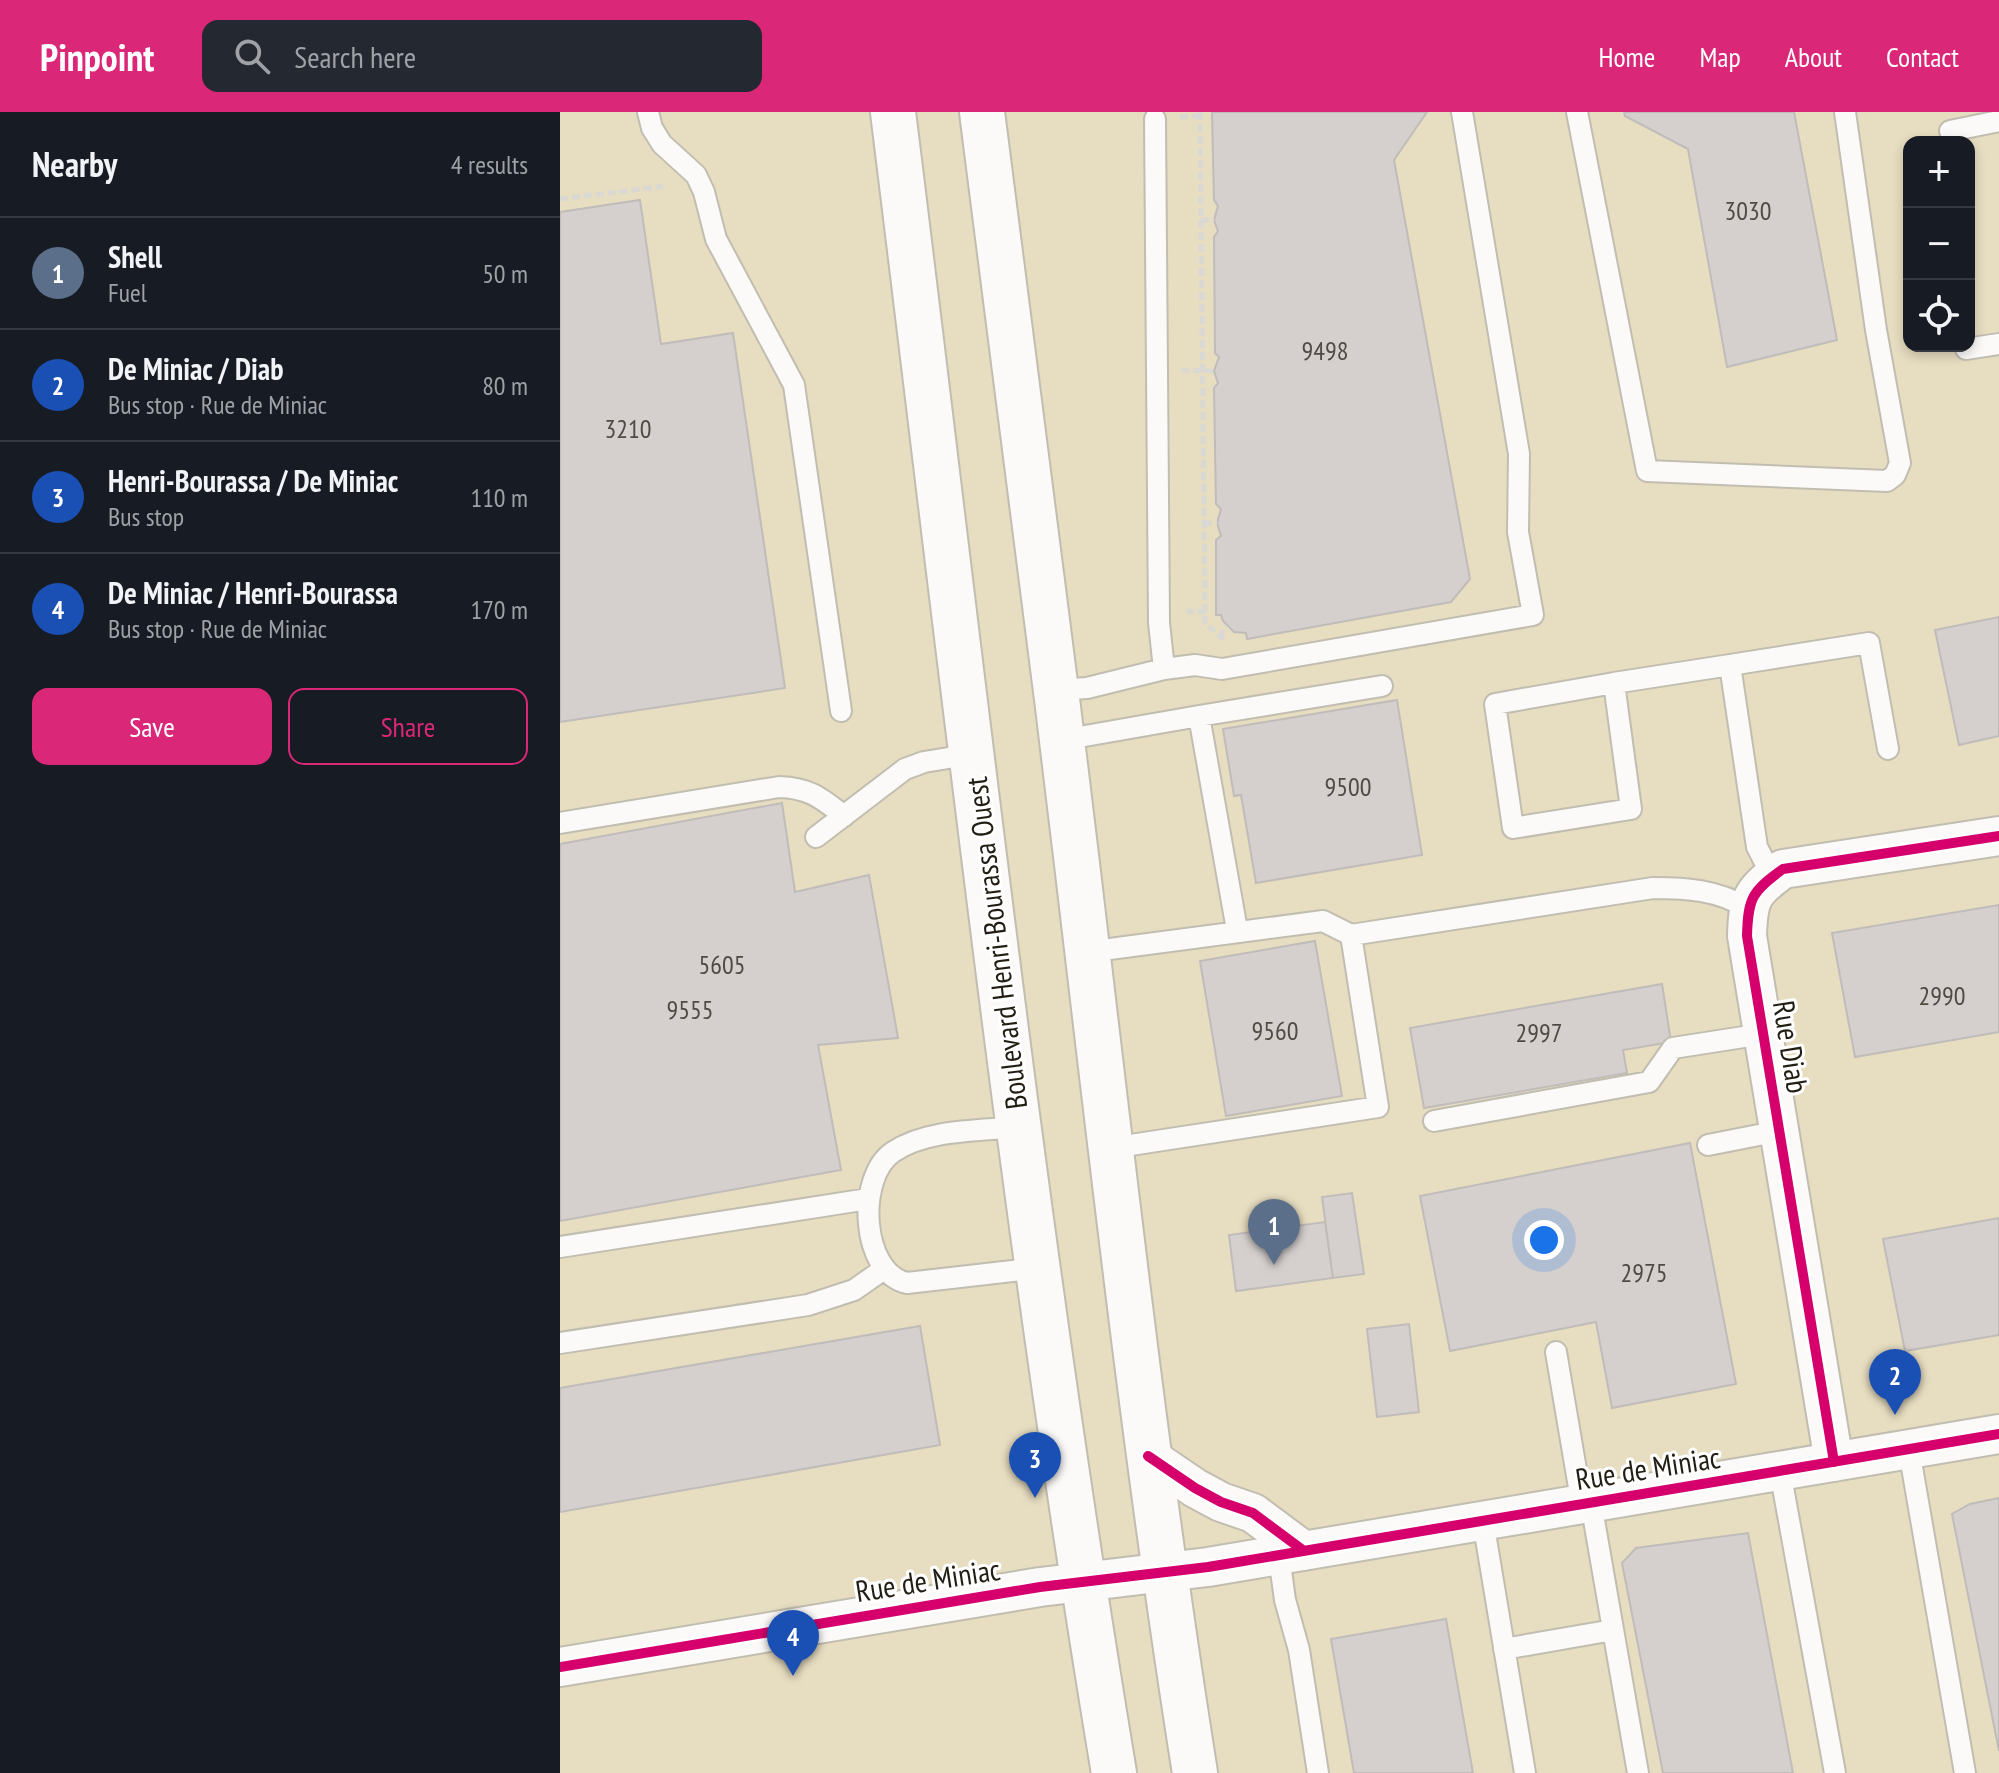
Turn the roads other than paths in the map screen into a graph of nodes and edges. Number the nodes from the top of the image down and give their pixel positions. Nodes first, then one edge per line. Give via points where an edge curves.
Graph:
1 (648, 112) edge
2 (893, 112) edge
3 (982, 112) edge
4 (1462, 112) edge
5 (1577, 112) edge
6 (1845, 112) edge
7 (1155, 119) dead end
8 (1999, 121) edge
9 (1950, 131) dead end
10 (1999, 344) edge
11 (1975, 348) edge
12 (1730, 665) junction
13 (1164, 669) junction
14 (1614, 683) junction
15 (1382, 686) dead end
16 (1056, 690) junction
17 (841, 711) dead end
18 (1199, 716) junction
19 (1062, 740) junction
20 (1888, 749) dead end
21 (973, 754) junction
22 (844, 816) junction
23 (560, 823) edge
24 (1999, 836) edge
25 (816, 837) dead end
26 (1772, 876) junction
27 (1747, 908) junction
28 (1237, 930) junction
29 (1351, 935) junction
30 (1087, 952) junction
31 (1763, 1034) junction
32 (1434, 1121) dead end
33 (1019, 1127) junction
34 (1779, 1131) junction
35 (1708, 1145) dead end
36 (1111, 1148) junction
37 (868, 1199) junction
38 (560, 1247) edge
39 (1039, 1268) junction
40 (884, 1269) junction
41 (560, 1343) edge
42 (1556, 1352) dead end
43 (1999, 1434) edge
44 (1909, 1450) junction
45 (1148, 1456) junction
46 (1834, 1462) junction
47 (1780, 1471) junction
48 (1586, 1504) junction
49 (1483, 1521) junction
50 (1286, 1545) junction
51 (1164, 1573) junction
52 (1082, 1582) junction
53 (1613, 1630) junction
54 (1504, 1649) junction
55 (560, 1667) edge
56 (1114, 1773) edge
57 (1195, 1773) edge
58 (1318, 1773) edge
59 (1525, 1773) edge
60 (1638, 1773) edge
61 (1835, 1773) edge
62 (1965, 1773) edge

1 - 17 lane via 662,144 696,175 716,239 794,385
2 - 21 main road, Boulevard Henri-Bourassa Ouest
3 - 16 main road
4 - 13 lane via 1519,454 1518,532 1533,615 1222,669
5 - 6 lane via 1647,471 1887,481 1900,463
7 - 13 lane via 1159,623
8 - 9 lane
10 - 11 lane
12 - 14 lane
12 - 20 lane via 1869,643
12 - 26 lane via 1757,847
13 - 16 lane via 1103,685
14 - 14 lane via 1495,704 1513,828 1631,809
15 - 18 lane
16 - 19 main road
18 - 19 lane
18 - 28 lane
19 - 30 main road
21 - 22 lane via 905,769
21 - 33 main road, Boulevard Henri-Bourassa Ouest
22 - 23 lane via 816,794 779,787
22 - 25 lane
24 - 26 street via 1783,869
26 - 27 street via 1760,884
27 - 29 lane via 1709,891 1653,888
27 - 31 street, Rue Diab
28 - 29 lane via 1323,921
28 - 30 lane
29 - 36 lane via 1378,1107
30 - 36 main road
31 - 32 lane via 1673,1048 1649,1082
31 - 34 street, Rue Diab
33 - 37 lane via 910,1143 878,1168
33 - 39 main road, Boulevard Henri-Bourassa Ouest
34 - 35 lane
34 - 46 street, Rue Diab
36 - 45 main road
37 - 38 lane
37 - 40 lane via 874,1246
39 - 40 lane via 907,1283
39 - 52 main road, Boulevard Henri-Bourassa Ouest
40 - 41 lane via 854,1290 808,1305
42 - 48 lane
43 - 44 street, Rue de Miniac
44 - 46 street, Rue de Miniac
44 - 62 lane
45 - 50 street via 1195,1488 1253,1513
45 - 51 main road
46 - 47 street, Rue de Miniac
47 - 48 street, Rue de Miniac
47 - 61 lane
48 - 49 street, Rue de Miniac
48 - 53 lane
49 - 50 street, Rue de Miniac
49 - 54 lane
50 - 51 street, Rue de Miniac
50 - 58 lane via 1285,1600 1299,1650
51 - 52 street, Rue de Miniac
51 - 57 main road
52 - 55 street, Rue de Miniac
52 - 56 main road, Boulevard Henri-Bourassa Ouest
53 - 54 lane
53 - 60 lane
54 - 59 lane

